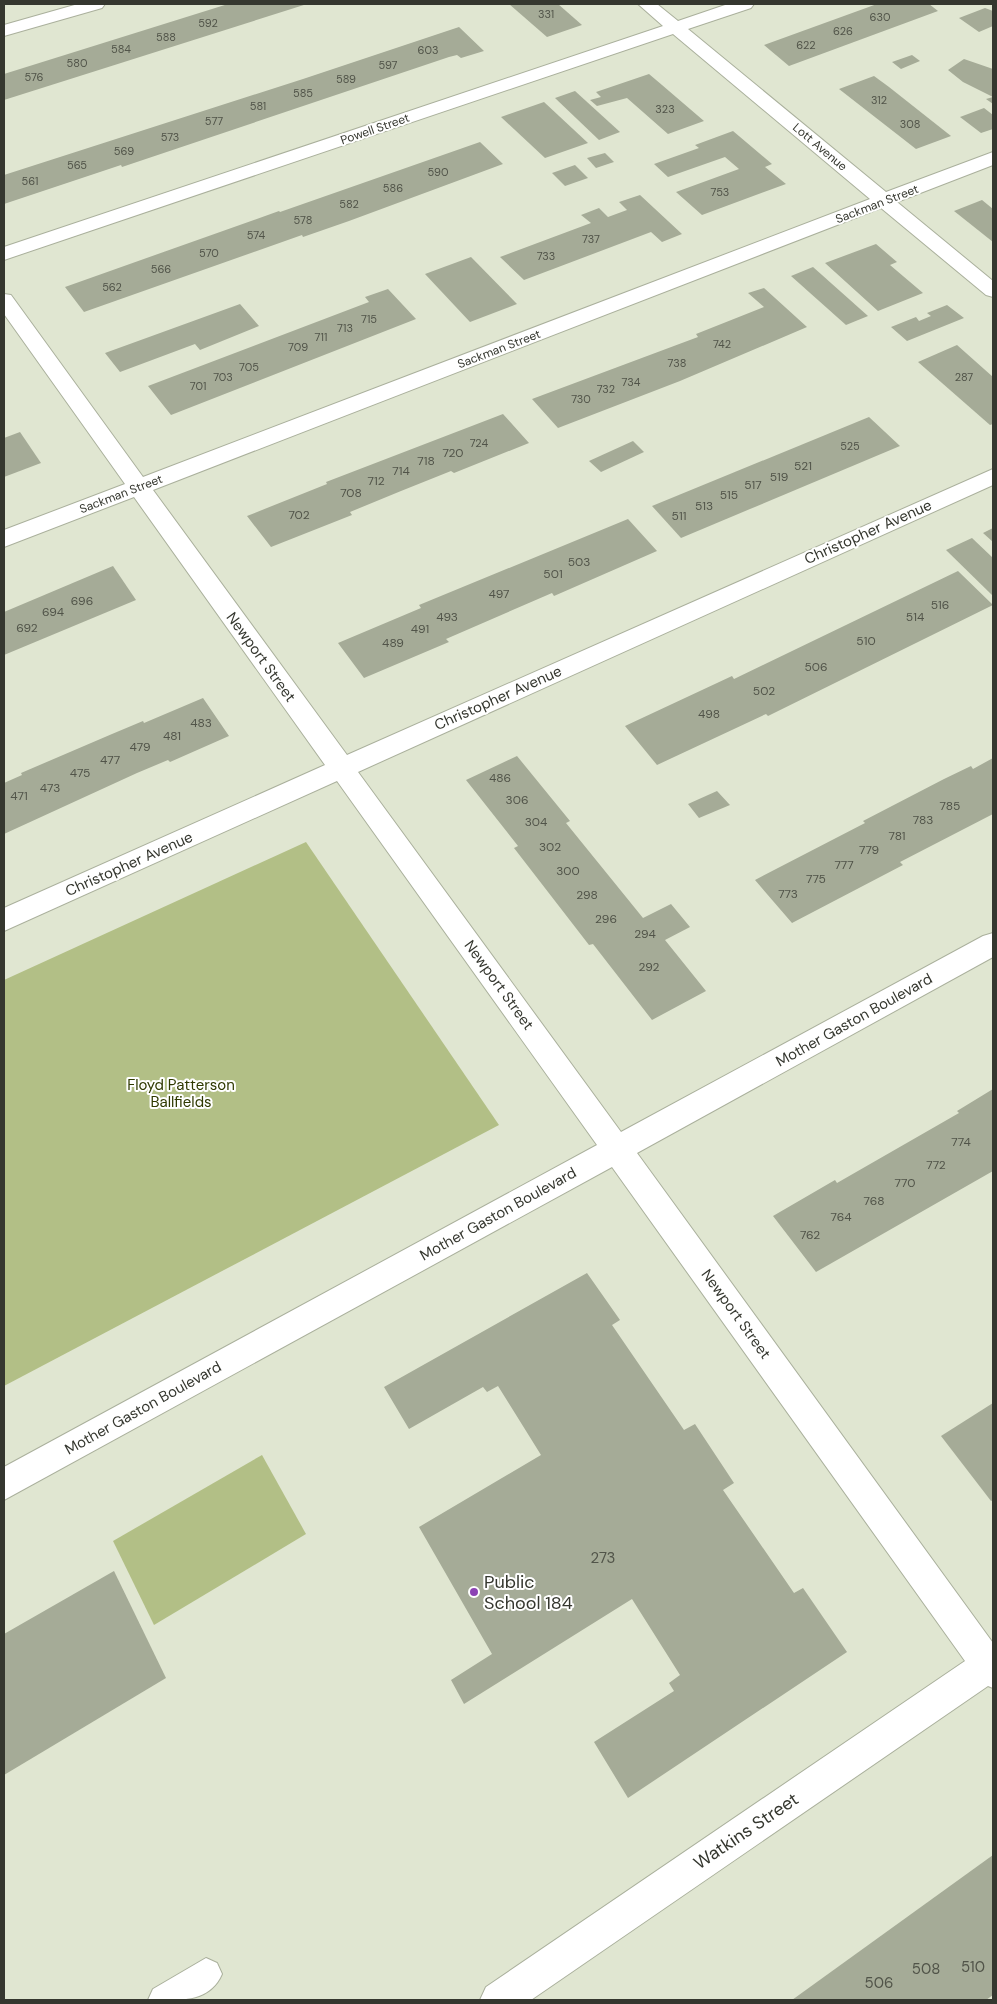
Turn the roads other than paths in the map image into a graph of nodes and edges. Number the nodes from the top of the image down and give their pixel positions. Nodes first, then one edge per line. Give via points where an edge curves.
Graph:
1 (96, 4) edge
2 (647, 4) edge
3 (745, 4) edge
4 (675, 27) junction
5 (4, 31) edge
6 (993, 158) edge
7 (885, 200) junction
8 (4, 254) edge
9 (993, 290) edge
10 (4, 300) edge
11 (993, 476) edge
12 (139, 487) junction
13 (4, 539) edge
14 (342, 768) junction
15 (4, 920) edge
16 (993, 944) edge
17 (617, 1149) junction
18 (4, 1484) edge
19 (992, 1666) edge
20 (206, 1974) dead end
21 (164, 2000) edge
22 (499, 2000) edge

1 - 5 street
2 - 4 street, Lott Avenue
3 - 4 street, Powell Street
4 - 7 street, Lott Avenue
4 - 8 street, Powell Street
6 - 7 street, Sackman Street
7 - 9 street, Lott Avenue
7 - 12 street, Sackman Street
10 - 12 street, Newport Street
11 - 14 street, Christopher Avenue
12 - 13 street, Sackman Street
12 - 14 street, Newport Street
14 - 15 street, Christopher Avenue
14 - 17 street, Newport Street
16 - 17 street, Mother Gaston Boulevard
17 - 18 street, Mother Gaston Boulevard
17 - 19 street, Newport Street
19 - 22 street, Watkins Street
20 - 21 lane

